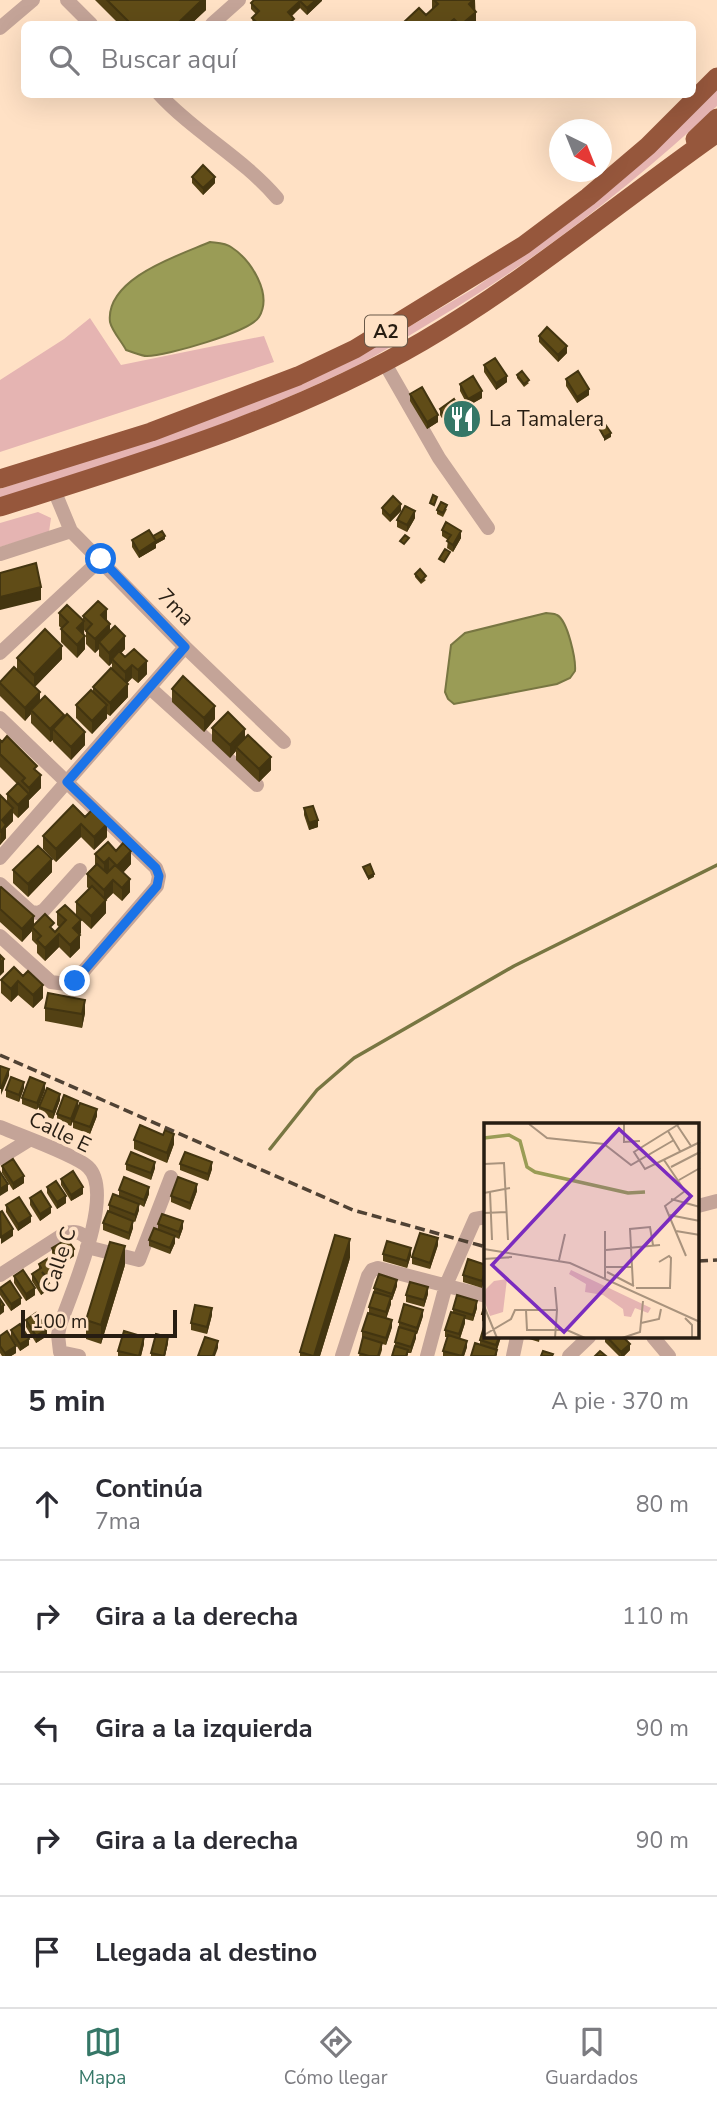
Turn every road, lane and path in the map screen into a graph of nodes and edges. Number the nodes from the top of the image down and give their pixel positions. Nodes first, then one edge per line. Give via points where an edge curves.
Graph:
1 (33, 0) edge
2 (67, 0) edge
3 (239, 0) edge
4 (88, 21) edge
5 (215, 21) edge
6 (0, 28) edge
7 (716, 79) edge
8 (164, 98) edge
9 (717, 118) edge
10 (717, 134) edge
11 (662, 172) junction
12 (277, 198) dead end
13 (384, 362) junction
14 (0, 479) edge
15 (54, 490) junction
16 (0, 507) edge
17 (488, 528) dead end
18 (71, 531) junction
19 (0, 554) edge
20 (101, 559) junction
21 (185, 647) junction
22 (0, 653) edge
23 (150, 688) junction
24 (0, 718) edge
25 (284, 742) dead end
26 (67, 782) junction
27 (257, 785) dead end
28 (0, 857) edge
29 (80, 870) dead end
30 (0, 884) edge
31 (0, 936) edge
32 (0, 1127) edge
33 (29, 1140) junction
34 (0, 1158) edge
35 (171, 1177) dead end
36 (97, 1181) joint
37 (717, 1201) edge
38 (700, 1205) edge
39 (484, 1217) edge
40 (88, 1244) junction
41 (0, 1275) edge
42 (446, 1285) junction
43 (484, 1295) edge
44 (517, 1338) edge
45 (589, 1338) edge
46 (654, 1338) edge
47 (57, 1354) edge
48 (79, 1356) edge
49 (342, 1356) edge
50 (427, 1356) edge
51 (513, 1356) edge
52 (569, 1356) edge
53 (669, 1356) edge

1 - 6 street
2 - 4 street
3 - 5 street
7 - 14 highway, A2 via 588,197 512,252 355,349 298,376 151,432
8 - 12 street via 260,178
9 - 11 highway, A2
10 - 11 highway
11 - 13 highway, A2 via 538,267
13 - 15 highway, A2 via 234,431
13 - 17 street via 439,458
15 - 16 highway, A2
15 - 18 street, 7ma
18 - 19 street
18 - 20 street, 7ma
20 - 21 street, 7ma
20 - 22 street
21 - 23 street
21 - 25 street, 7ma
23 - 26 street
23 - 27 street
24 - 26 street
26 - 28 street
26 - 31 street via 156,868 159,881 75,981 51,982
29 - 30 street via 38,913
32 - 33 street, Calle E
33 - 34 street
33 - 36 street, Calle E via 85,1164
35 - 40 street via 139,1260
36 - 40 street, Calle C
37 - 38 street
39 - 42 street via 475,1219
40 - 41 street via 80,1233 64,1234
40 - 47 street, Calle C via 60,1325
42 - 43 street
42 - 49 street via 372,1270
42 - 50 street
44 - 51 street
45 - 52 street
46 - 53 street
47 - 48 street

